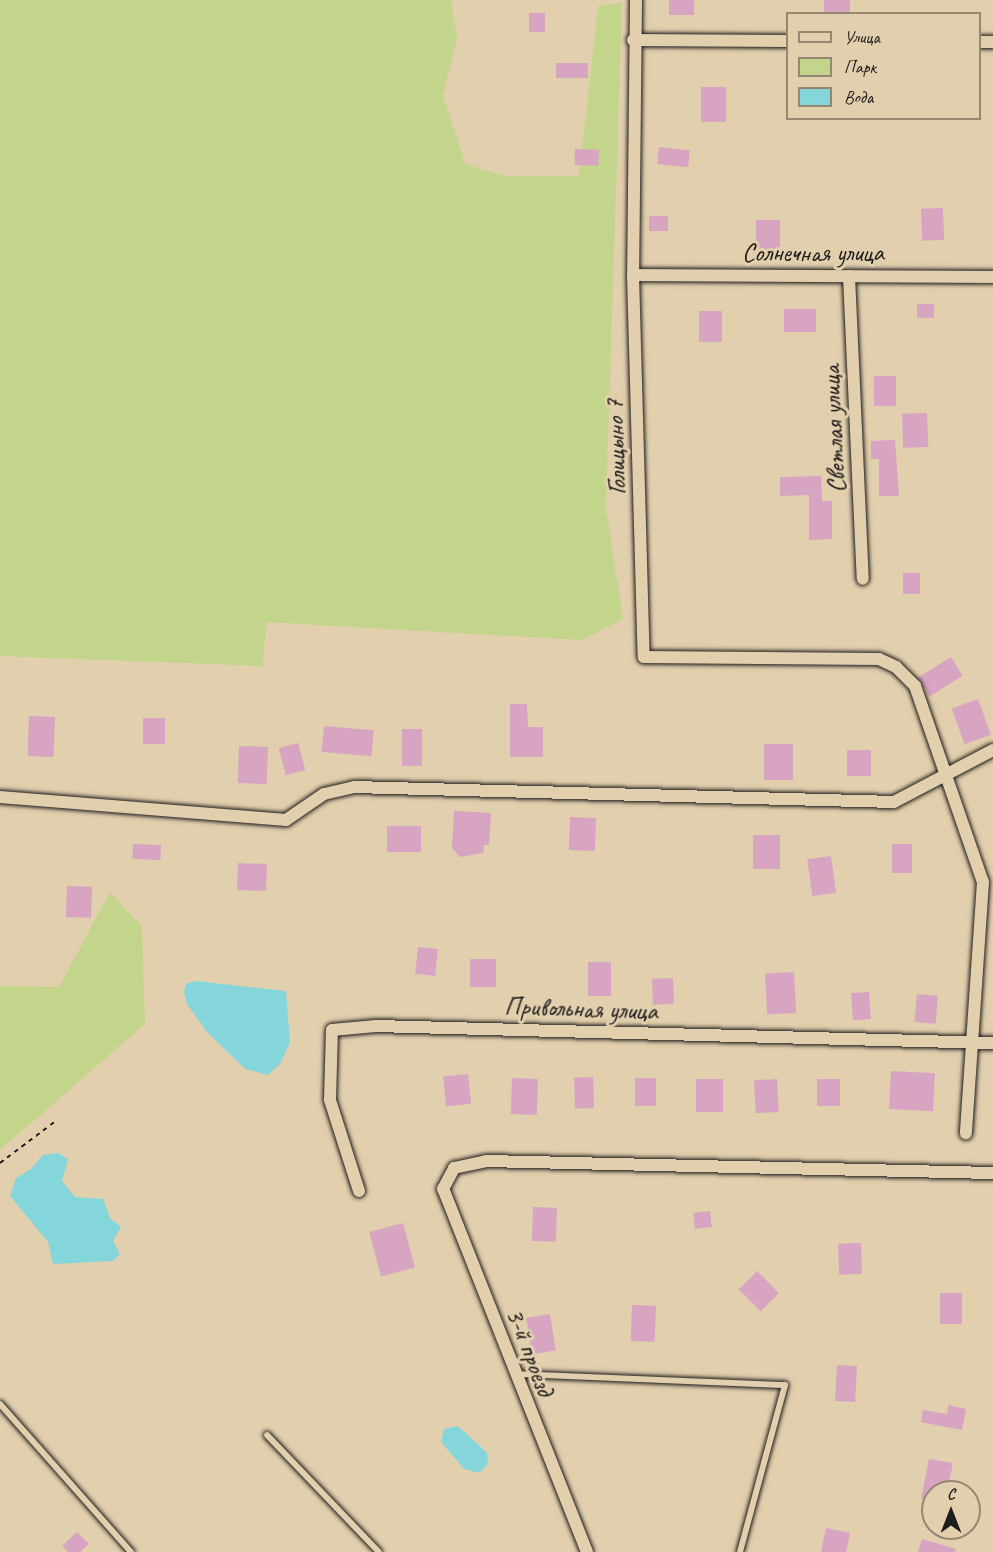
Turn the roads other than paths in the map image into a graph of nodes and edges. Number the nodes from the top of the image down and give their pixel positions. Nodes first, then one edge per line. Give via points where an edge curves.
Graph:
1 (636, 0) edge
2 (633, 40) junction
3 (786, 41) edge
4 (633, 275) junction
5 (849, 276) junction
6 (993, 277) edge
7 (863, 579) dead end
8 (993, 750) edge
9 (946, 775) junction
10 (0, 797) edge
11 (973, 1042) junction
12 (993, 1043) edge
13 (966, 1133) dead end
14 (993, 1173) edge
15 (359, 1191) dead end
16 (514, 1374) junction
17 (0, 1404) edge
18 (267, 1435) dead end
19 (131, 1552) edge
20 (379, 1552) edge
21 (587, 1552) edge
22 (740, 1552) edge

1 - 2 street, Голицыно 7
2 - 3 street
2 - 4 street, Голицыно 7
4 - 5 street, Солнечная улица
4 - 9 street, Голицыно 7 via 644,657 879,659 896,667 915,686
5 - 6 street, Солнечная улица
5 - 7 street, Светлая улица
8 - 9 street
9 - 10 street via 894,802 354,787 324,794 286,820
9 - 11 street via 983,882
11 - 12 street, Привольная улица
11 - 13 street
11 - 15 street, Привольная улица via 376,1026 332,1030 330,1100
14 - 16 street, 3-й проезд via 486,1161 454,1168 443,1189
16 - 21 street, 3-й проезд
16 - 22 lane via 785,1386
17 - 19 lane
18 - 20 lane

